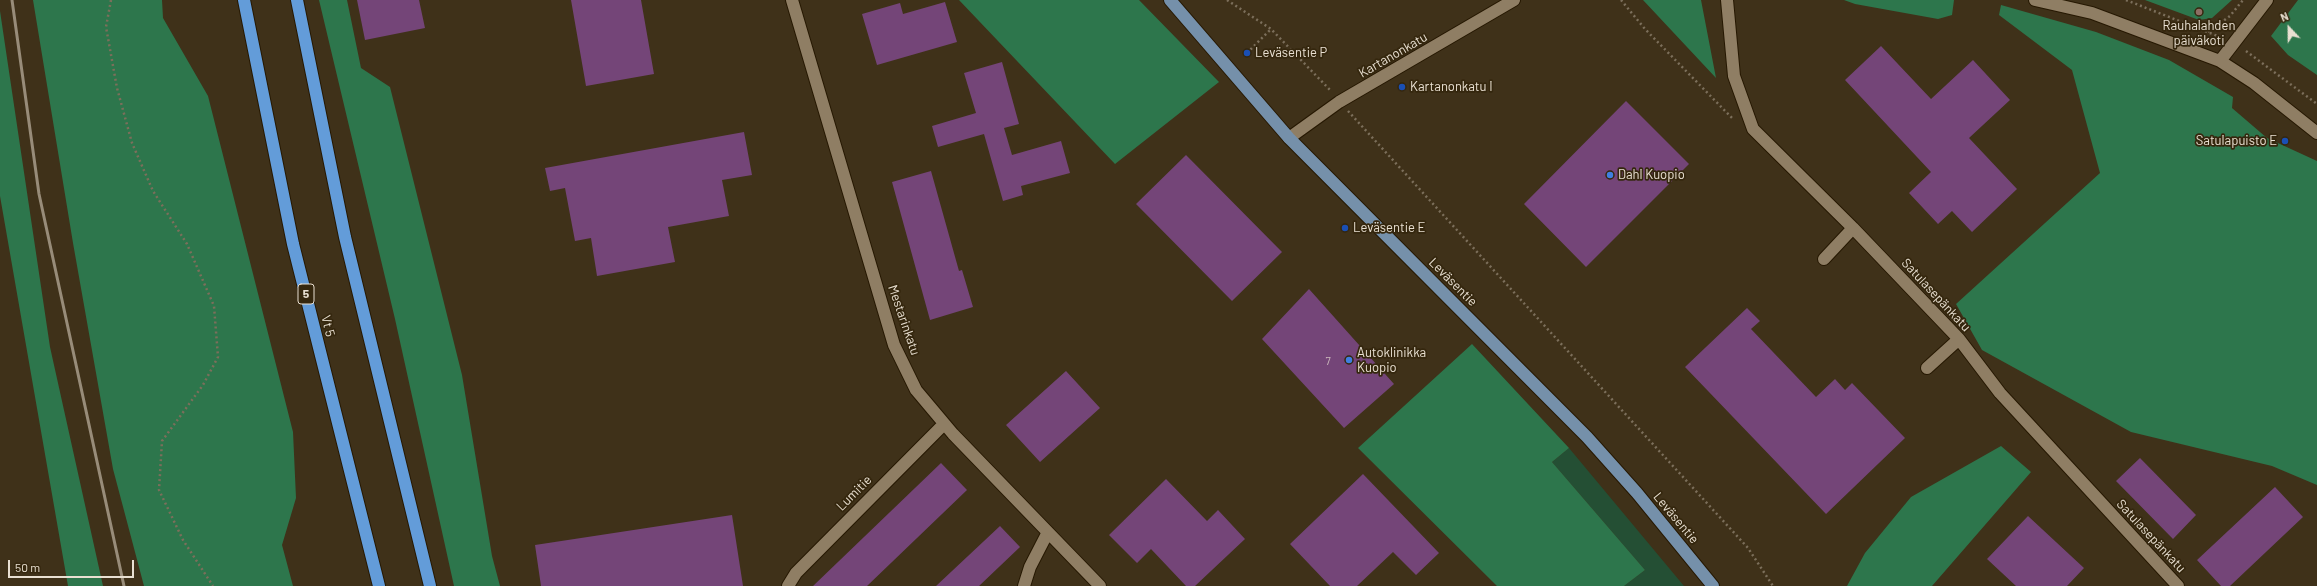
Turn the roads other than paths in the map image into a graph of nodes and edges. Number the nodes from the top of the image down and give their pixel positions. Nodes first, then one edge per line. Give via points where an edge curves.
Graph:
1 (244, 0) edge
2 (297, 0) edge
3 (792, 0) edge
4 (1170, 0) edge
5 (1514, 0) edge
6 (1727, 0) edge
7 (2035, 0) edge
8 (2267, 0) edge
9 (2220, 61) junction
10 (2317, 133) edge
11 (1289, 138) junction
12 (1853, 228) junction
13 (1824, 260) dead end
14 (1959, 338) junction
15 (1927, 368) dead end
16 (944, 424) junction
17 (1048, 532) junction
18 (379, 586) edge
19 (430, 586) edge
20 (788, 586) edge
21 (1024, 586) edge
22 (1100, 586) edge
23 (1713, 586) edge
24 (2178, 586) edge

1 - 18 highway, Vt 5 / 5 via 293,244
2 - 19 highway via 345,237
3 - 16 street, Mestarinkatu via 894,345 916,390
4 - 11 main road, Leväsentie
5 - 11 street, Kartanonkatu via 1339,102
6 - 12 street, Satulasepänkatu via 1734,76 1753,129
7 - 9 street via 2092,14
8 - 9 street
9 - 10 street via 2254,83
11 - 23 main road, Leväsentie via 1587,437 1637,493
12 - 13 street
12 - 14 street, Satulasepänkatu
14 - 15 street
14 - 24 street, Satulasepänkatu via 2000,393
16 - 17 street, Mestarinkatu
16 - 20 street, Lumitie via 796,573
17 - 21 street via 1030,567
17 - 22 street, Mestarinkatu

